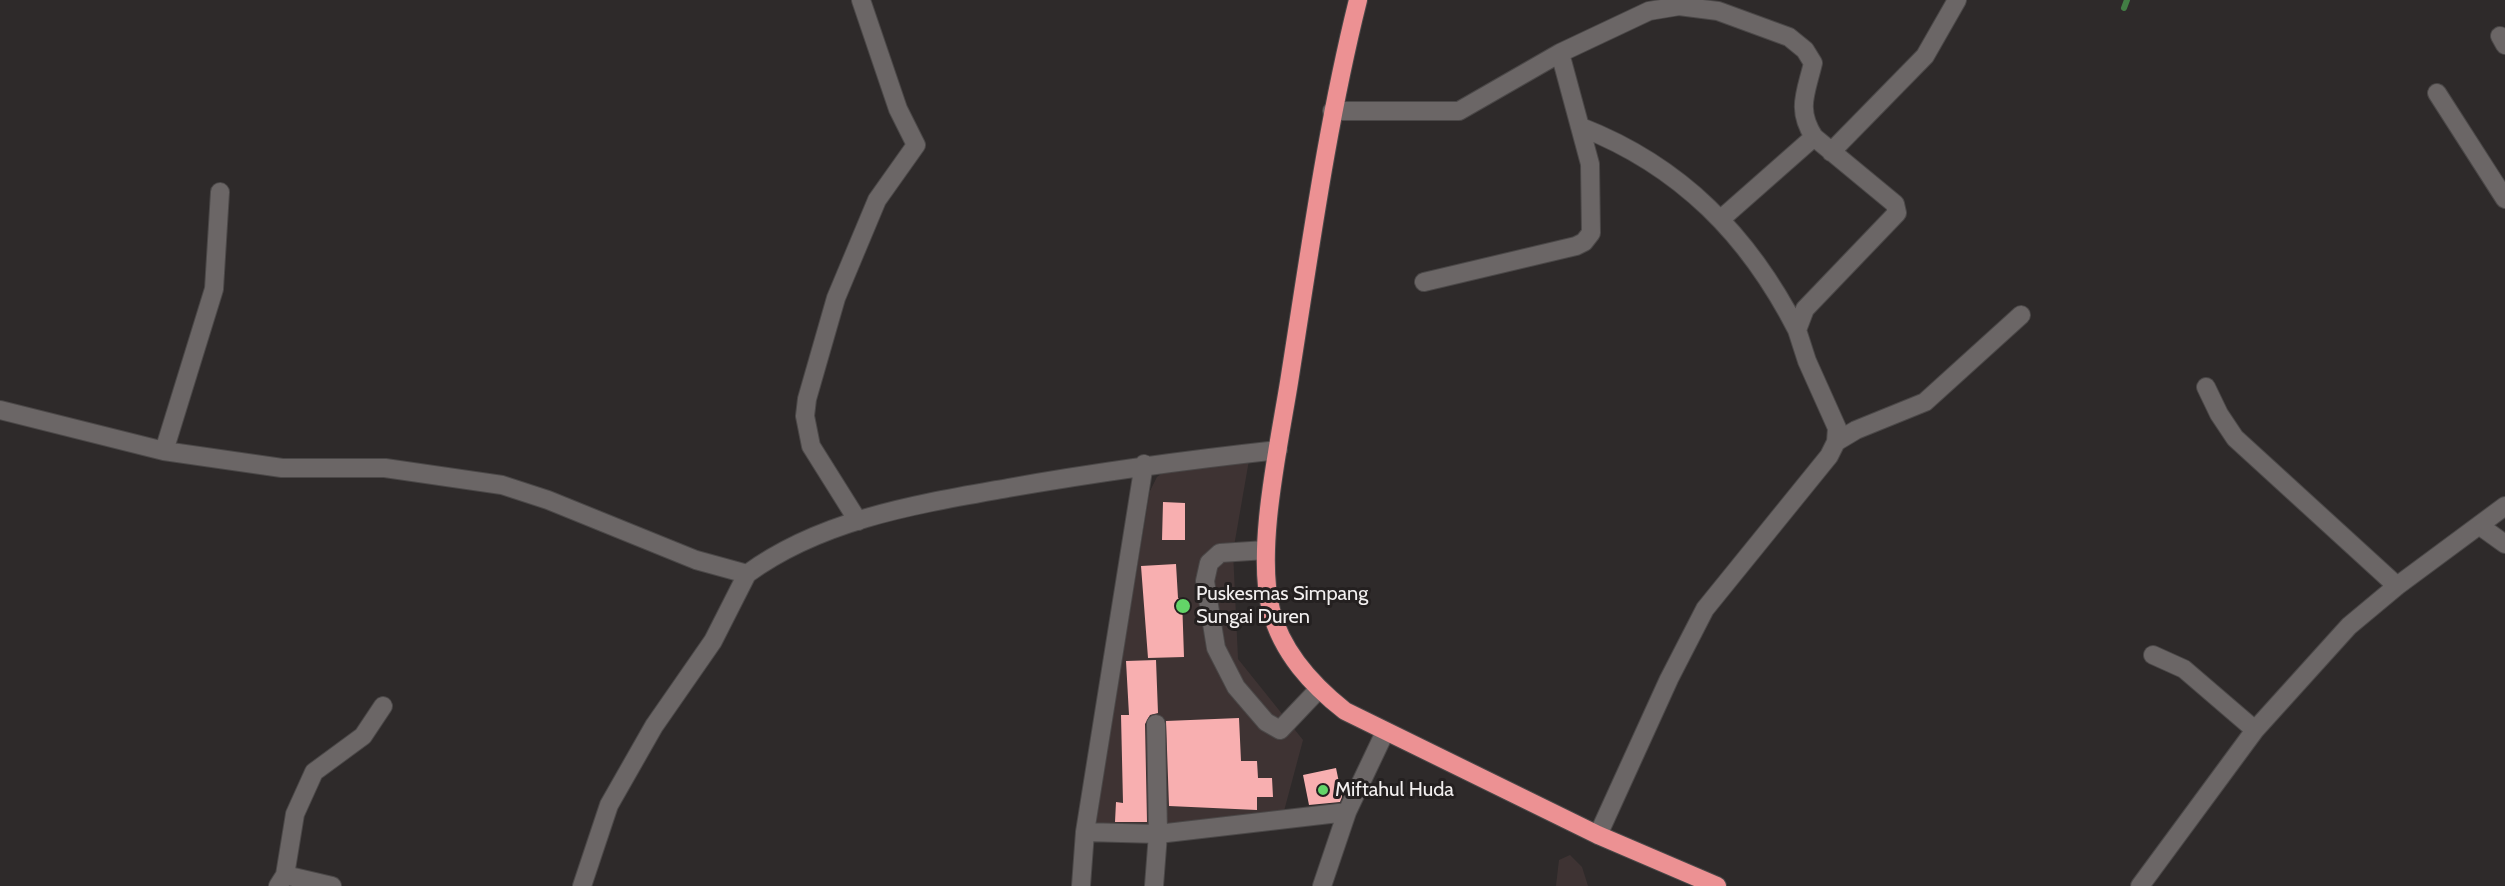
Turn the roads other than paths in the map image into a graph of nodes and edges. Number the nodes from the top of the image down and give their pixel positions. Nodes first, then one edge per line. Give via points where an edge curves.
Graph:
1 (861, 0) edge
2 (1358, 0) edge
3 (1957, 0) edge
4 (1560, 52) junction
5 (2437, 93) dead end
6 (1332, 111) junction
7 (1581, 127) junction
8 (1814, 137) junction
9 (1831, 152) junction
10 (220, 192) dead end
11 (2505, 199) edge
12 (1721, 219) junction
13 (1424, 282) dead end
14 (2021, 315) dead end
15 (1797, 330) junction
16 (2206, 387) dead end
17 (0, 410) edge
18 (1836, 442) junction
19 (1278, 450) junction
20 (164, 451) junction
21 (1144, 464) junction
22 (2505, 506) edge
23 (858, 521) junction
24 (2480, 526) junction
25 (2505, 544) edge
26 (1266, 550) junction
27 (747, 574) junction
28 (2397, 586) junction
29 (2153, 655) dead end
30 (1318, 690) junction
31 (383, 706) dead end
32 (1156, 724) dead end
33 (2255, 730) junction
34 (1385, 732) junction
35 (1347, 812) junction
36 (1085, 832) junction
37 (1158, 834) junction
38 (1598, 835) junction
39 (281, 881) edge
40 (332, 886) edge
41 (582, 886) edge
42 (1081, 886) edge
43 (1154, 886) edge
44 (1322, 886) edge
45 (1717, 886) edge
46 (2140, 886) edge

1 - 23 street via 898,109 916,145 878,200 854,254 836,298 807,399 805,416 811,446
2 - 6 highway
3 - 9 street via 1925,56
4 - 6 street via 1459,111
4 - 7 street
4 - 8 street via 1649,11 1679,6 1718,11 1778,32 1805,50 1813,63 1802,109 1804,122
5 - 11 street
6 - 19 highway
7 - 12 street via 1617,141 1665,171
7 - 13 street via 1590,164 1591,233 1584,243
8 - 9 street
8 - 12 street
9 - 15 street via 1883,192 1895,204 1897,213 1804,309
10 - 20 street via 214,289
12 - 15 street via 1778,292
14 - 18 street via 1925,402
15 - 18 street via 1837,428
16 - 28 street via 2235,438
17 - 20 street
18 - 38 street via 1705,609
19 - 21 street
19 - 26 highway
20 - 27 street via 282,468 385,468 502,485 696,560
21 - 23 street via 944,499
21 - 36 street
22 - 24 street
23 - 27 street via 794,544
24 - 25 street
24 - 28 street
26 - 30 highway via 1266,583 1272,612 1298,667
26 - 30 street via 1220,553 1209,562 1205,581 1216,648 1236,687 1266,722 1280,730
27 - 41 street via 712,641 654,726 609,805
28 - 33 street via 2349,626
29 - 33 street via 2184,669
30 - 34 highway via 1345,711
31 - 39 street via 363,736 314,772 295,814
32 - 37 street
33 - 46 street
34 - 35 street
34 - 38 highway
35 - 37 street
35 - 44 street
36 - 37 street
36 - 42 street
37 - 43 street
38 - 45 highway
39 - 40 street

